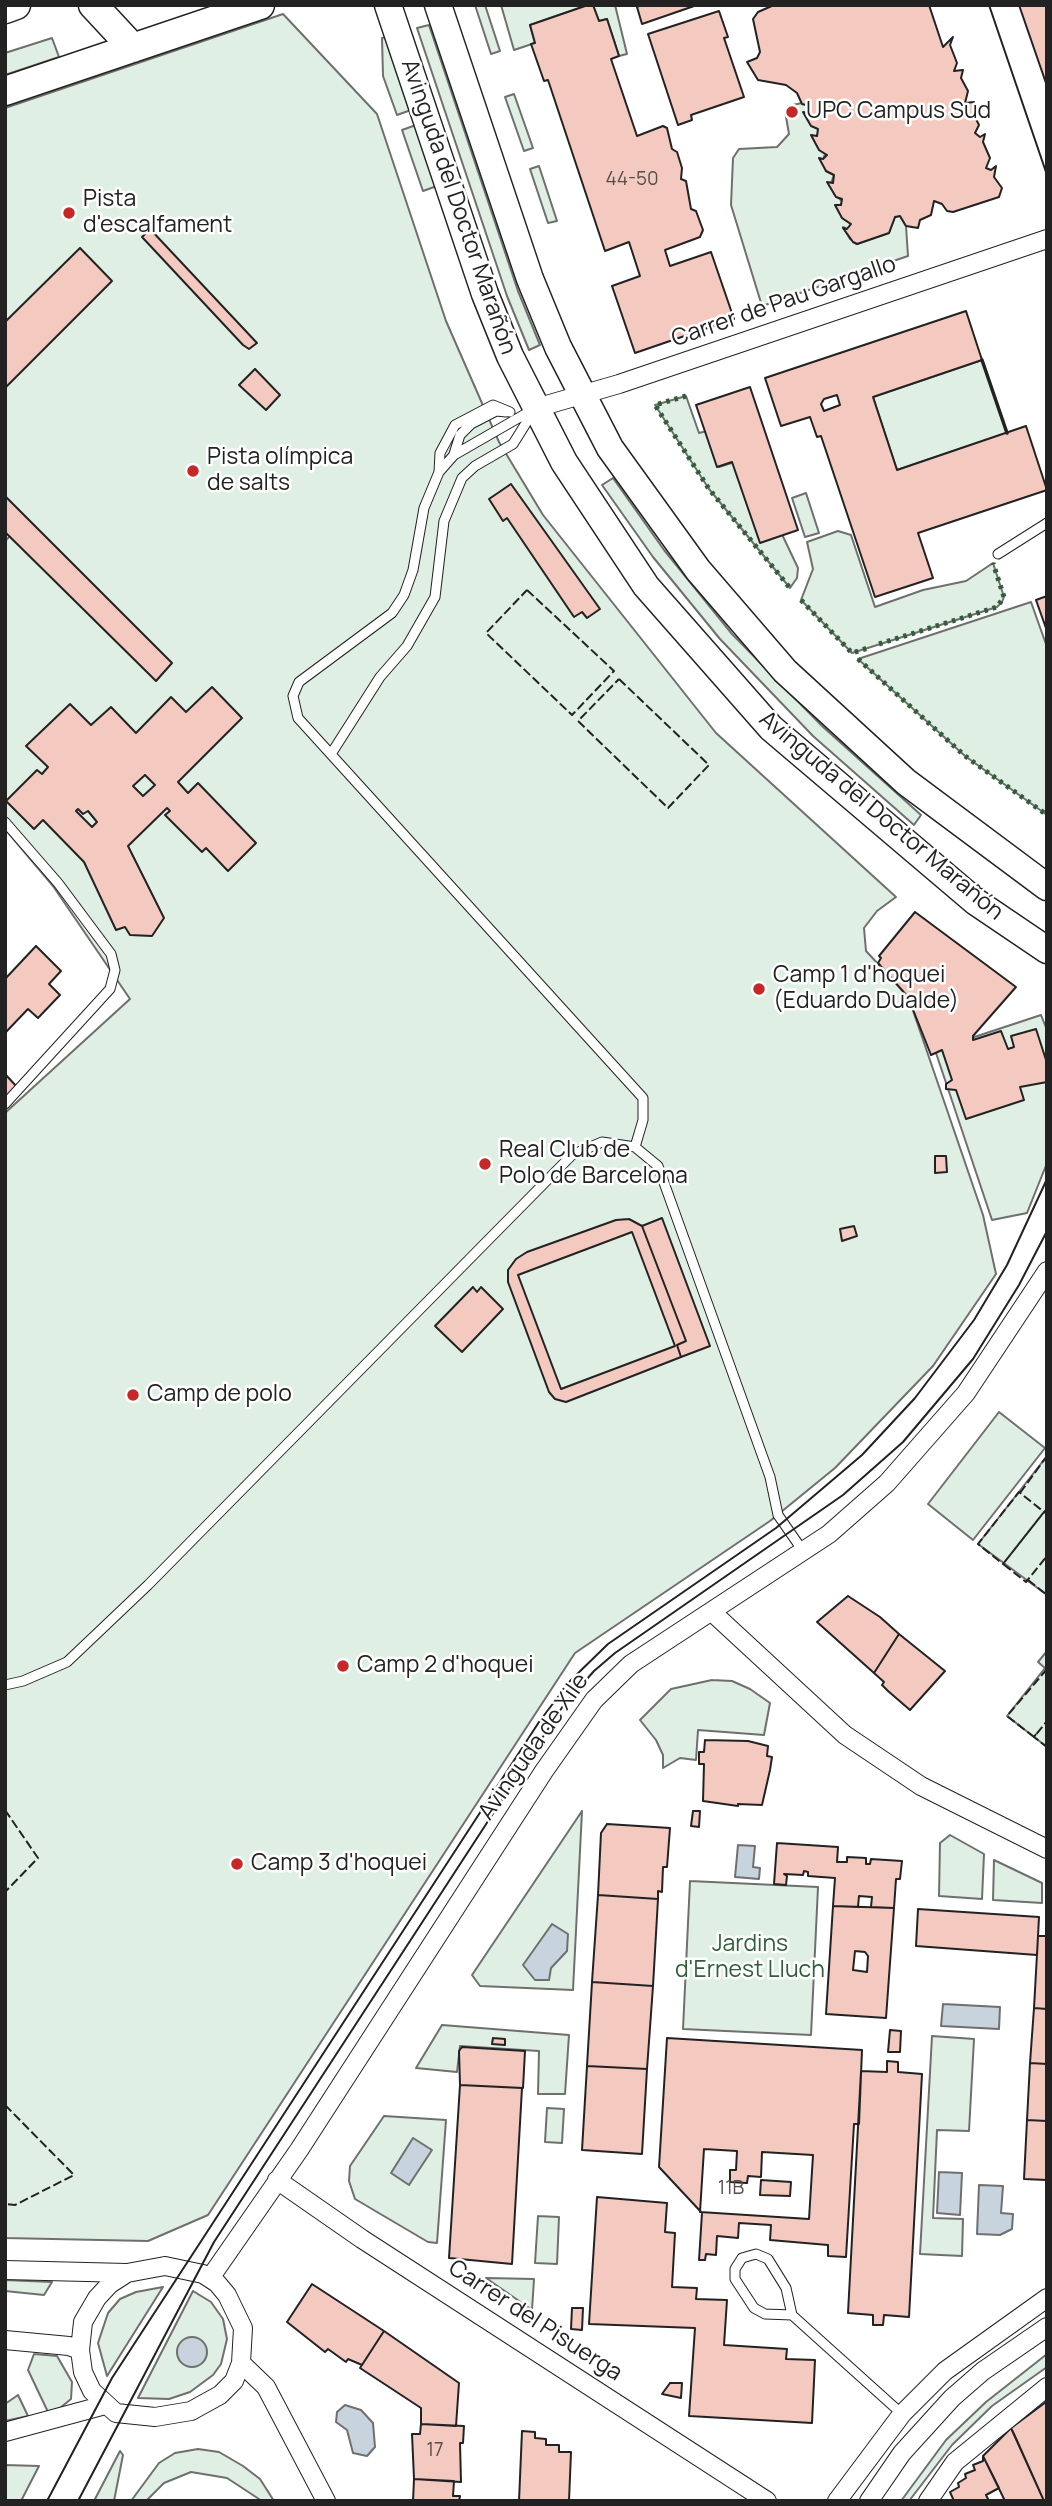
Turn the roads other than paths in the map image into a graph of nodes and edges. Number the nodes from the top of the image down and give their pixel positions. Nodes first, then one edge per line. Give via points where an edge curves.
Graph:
1 (16, 5) edge
2 (93, 5) edge
3 (260, 5) edge
4 (388, 5) edge
5 (438, 5) edge
6 (5, 9) edge
7 (133, 48) junction
8 (5, 91) edge
9 (1047, 239) edge
10 (582, 394) junction
11 (524, 411) junction
12 (454, 455) junction
13 (439, 472) junction
14 (1047, 523) edge
15 (998, 554) dead end
16 (331, 754) junction
17 (5, 822) edge
18 (1046, 885) edge
19 (1047, 950) edge
20 (5, 1104) edge
21 (635, 1147) junction
22 (1047, 1271) edge
23 (803, 1551) junction
24 (713, 1613) junction
25 (5, 1685) edge
26 (1047, 1849) edge
27 (277, 2180) junction
28 (5, 2270) edge
29 (127, 2273) junction
30 (210, 2278) junction
31 (1047, 2298) edge
32 (792, 2315) junction
33 (1047, 2327) edge
34 (5, 2340) edge
35 (80, 2350) junction
36 (241, 2362) junction
37 (1047, 2386) edge
38 (105, 2405) junction
39 (902, 2414) junction
40 (5, 2432) edge
41 (326, 2501) edge
42 (767, 2501) edge
43 (837, 2501) edge
44 (869, 2501) edge
45 (928, 2501) edge

1 - 6 main road
2 - 7 main road
3 - 7 main road
4 - 11 street, Avinguda del Doctor Marañón via 510,356
5 - 10 street, Avinguda del Doctor Marañón via 530,279
7 - 8 main road
9 - 10 street, Carrer de Pau Gargallo
10 - 11 street, Carrer de Pau Gargallo
10 - 18 street, Avinguda del Doctor Marañón via 610,448 698,570 785,671 906,782
11 - 12 lane
11 - 12 lane via 496,411 471,424 460,435
11 - 13 lane via 493,405 455,425 440,453
11 - 16 lane via 513,444 462,478 444,521 435,597 407,646 380,677
11 - 19 street, Avinguda del Doctor Marañón via 564,462 646,586 771,727 976,902
12 - 13 lane
13 - 16 lane via 424,508 413,570 392,613 299,682 293,696 298,718
14 - 15 lane
16 - 21 lane via 643,1098 643,1120
17 - 20 lane via 111,954 115,970 110,989
21 - 23 lane via 658,1166 770,1477 778,1515
21 - 25 lane via 602,1142 572,1155 67,1662
22 - 23 street, Avinguda de Xile via 966,1394 887,1483
23 - 24 street, Avinguda de Xile
24 - 26 street via 845,1735 921,1786
24 - 27 street, Avinguda de Xile via 631,1664 576,1722
27 - 30 street, Avinguda de Xile
27 - 42 street, Carrer del Pisuerga
28 - 29 street
29 - 30 street via 165,2266
29 - 35 street via 110,2284 86,2315
30 - 36 street via 235,2305 243,2328
31 - 39 street via 972,2349
32 - 32 lane via 786,2288 768,2259 756,2253 742,2258 735,2279 754,2308 765,2314
32 - 39 lane
33 - 44 street via 952,2398 902,2453
34 - 35 street
35 - 38 street via 88,2381
36 - 38 street via 234,2381 220,2395 191,2411 155,2417 116,2413
36 - 41 street via 266,2387
37 - 45 street via 955,2462
38 - 40 street
39 - 43 street

